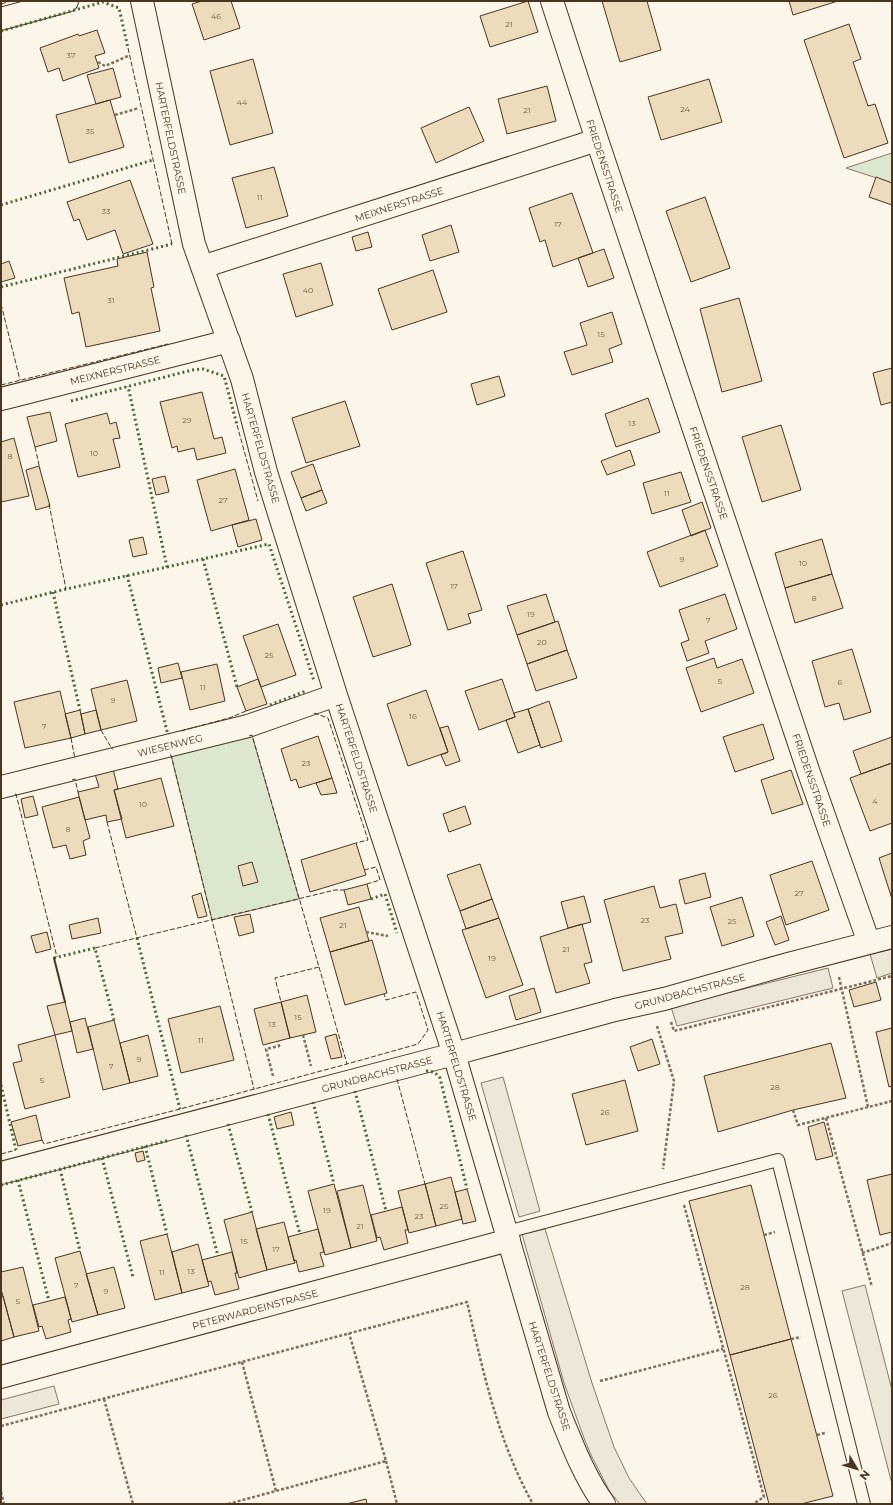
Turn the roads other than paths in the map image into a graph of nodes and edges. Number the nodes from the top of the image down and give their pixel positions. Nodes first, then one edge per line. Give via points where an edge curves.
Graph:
1 (67, 1) edge
2 (142, 1) edge
3 (552, 1) edge
4 (1, 19) edge
5 (597, 140) junction
6 (202, 267) junction
7 (229, 341) junction
8 (1, 399) edge
9 (336, 695) junction
10 (1, 787) edge
11 (892, 938) edge
12 (869, 943) junction
13 (454, 1054) junction
14 (1, 1173) edge
15 (508, 1236) junction
16 (1, 1377) edge
17 (604, 1504) edge
18 (864, 1504) edge

1 - 4 street
2 - 6 street, HARTERFELDSTRASSE via 194,244
3 - 5 street, FRIEDENSSTRASSE
5 - 6 street, MEIXNERSTRASSE
5 - 12 street, FRIEDENSSTRASSE via 809,773
6 - 7 street, HARTERFELDSTRASSE
7 - 8 street, MEIXNERSTRASSE
7 - 9 street, HARTERFELDSTRASSE via 242,379 266,472
9 - 10 street, WIESENWEG via 248,726
9 - 13 street, HARTERFELDSTRASSE
11 - 12 street, GRUNDBACHSTRASSE
12 - 13 street, GRUNDBACHSTRASSE
13 - 14 street, GRUNDBACHSTRASSE
13 - 15 street, HARTERFELDSTRASSE
15 - 16 street, PETERWARDEINSTRASSE
15 - 17 street, HARTERFELDSTRASSE via 559,1412 592,1487
15 - 18 lane via 778,1160

